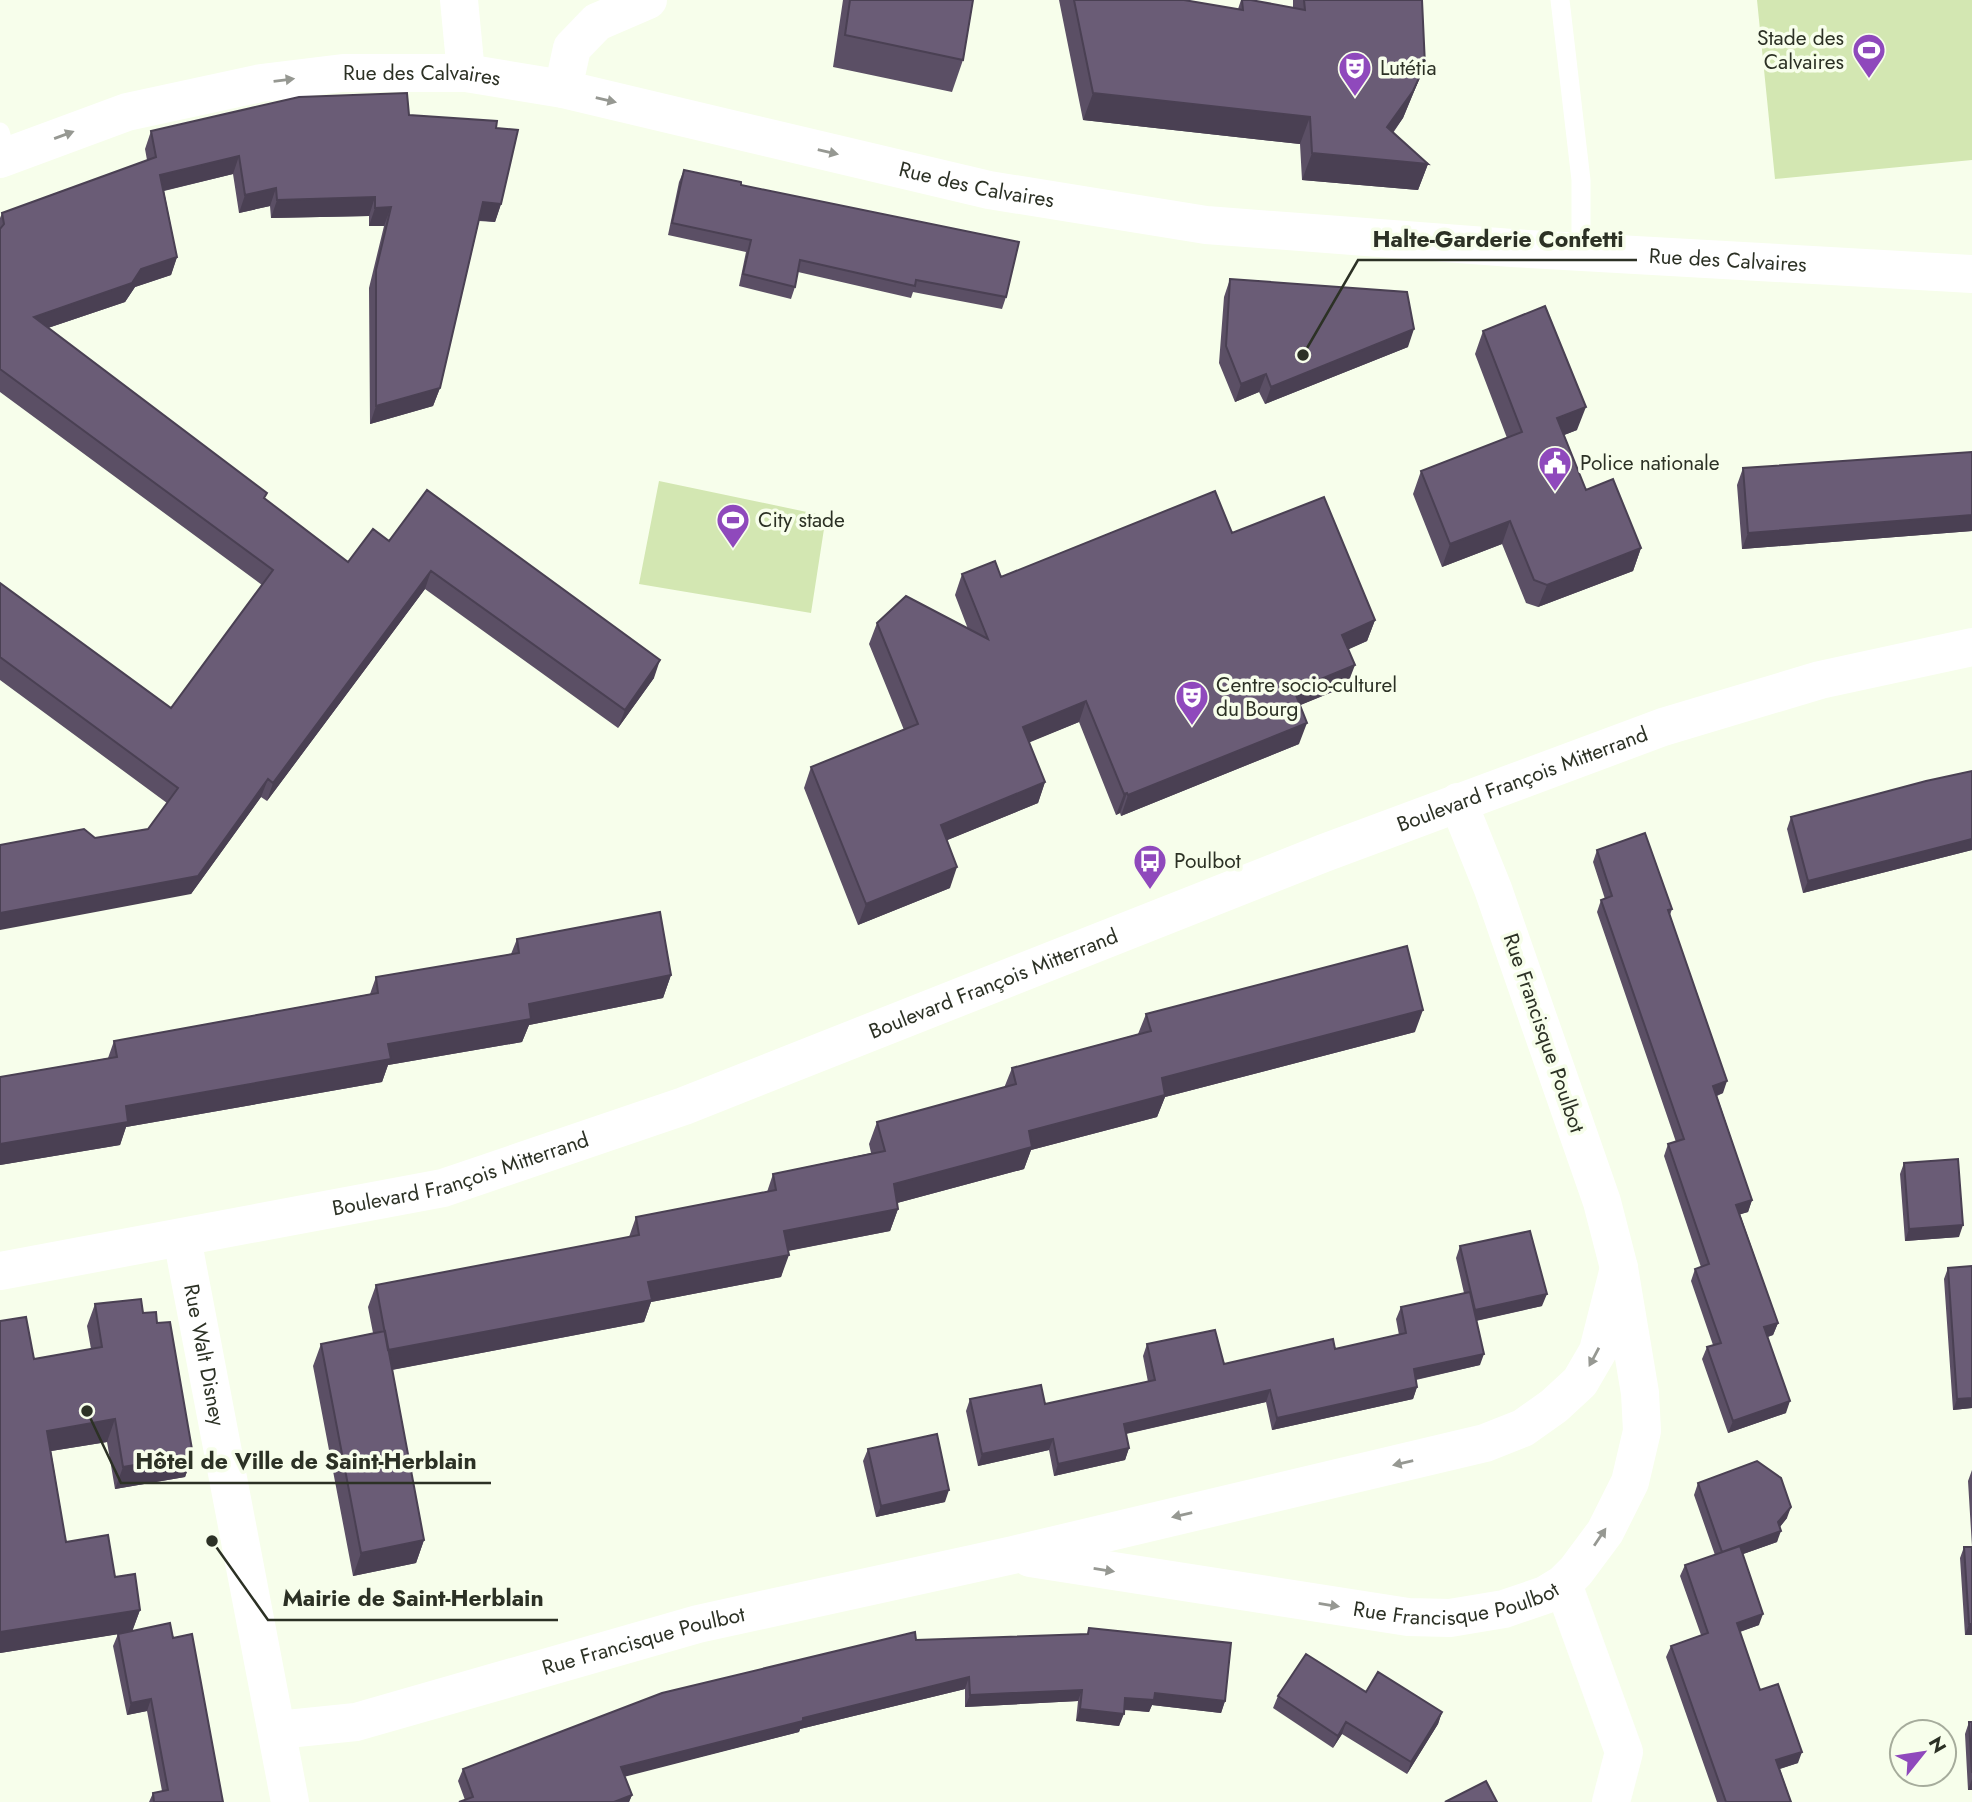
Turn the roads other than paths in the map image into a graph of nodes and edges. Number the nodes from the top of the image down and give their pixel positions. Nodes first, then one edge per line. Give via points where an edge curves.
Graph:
1 (459, 0) edge
2 (648, 0) edge
3 (1560, 0) edge
4 (466, 73) junction
5 (563, 89) junction
6 (2, 149) edge
7 (1581, 252) junction
8 (1972, 274) edge
9 (1972, 647) edge
10 (1458, 802) junction
11 (182, 1238) junction
12 (1619, 1268) junction
13 (0, 1271) edge
14 (1013, 1555) junction
15 (1563, 1584) junction
16 (277, 1730) junction
17 (290, 1802) edge
18 (1611, 1802) edge

1 - 4 street
2 - 5 street via 597,22 572,48
3 - 7 lane via 1581,180
4 - 5 street, Rue des Calvaires
6 -> 4 street, Rue des Calvaires via 127,112 261,83 343,73
5 -> 7 street, Rue des Calvaires via 989,190 1206,225
7 - 8 street, Rue des Calvaires
9 - 10 street, Boulevard François Mitterrand via 1820,680 1662,727
10 - 11 street, Boulevard François Mitterrand via 684,1106 443,1188
10 - 12 street, Rue Francisque Poulbot via 1602,1202
11 - 13 street, Boulevard François Mitterrand
11 - 16 street, Rue Walt Disney
12 -> 14 street, Rue Francisque Poulbot via 1598,1351 1580,1381 1523,1428 1485,1443
15 -> 12 street, Rue Francisque Poulbot via 1605,1532 1630,1482 1642,1431
14 -> 15 street, Rue Francisque Poulbot via 1408,1617 1450,1618 1504,1609
14 - 16 street, Rue Francisque Poulbot via 698,1624 356,1722
15 - 18 street via 1625,1752
16 - 17 street, Rue Walt Disney

